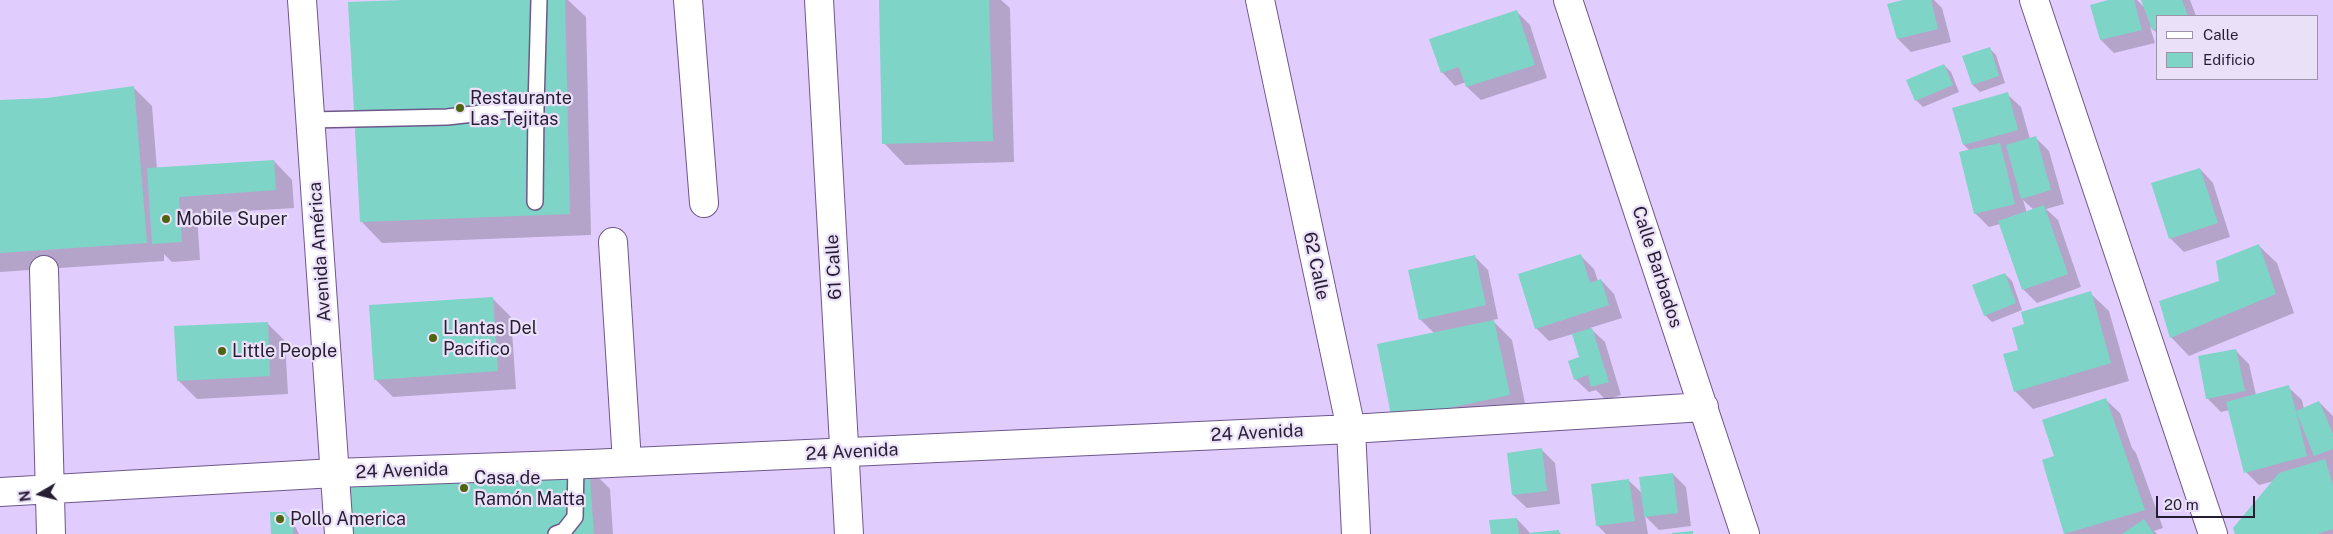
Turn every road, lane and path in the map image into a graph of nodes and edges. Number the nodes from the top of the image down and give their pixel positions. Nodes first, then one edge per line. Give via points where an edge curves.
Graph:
1 (302, 0) edge
2 (539, 0) edge
3 (688, 0) edge
4 (819, 0) edge
5 (1260, 0) edge
6 (1568, 0) edge
7 (2034, 0) edge
8 (536, 107) junction
9 (310, 120) junction
10 (535, 202) dead end
11 (704, 202) dead end
12 (613, 242) dead end
13 (44, 270) dead end
14 (1704, 407) junction
15 (1351, 429) junction
16 (844, 452) junction
17 (627, 462) junction
18 (576, 464) junction
19 (335, 473) junction
20 (49, 489) junction
21 (0, 492) edge
22 (51, 534) edge
23 (339, 534) edge
24 (556, 534) edge
25 (849, 534) edge
26 (1356, 534) edge
27 (1745, 534) edge
28 (2213, 534) edge

1 - 9 street, Avenida América
2 - 8 lane
3 - 11 street
4 - 16 street, 61 Calle
5 - 15 street, 62 Calle
6 - 14 street, Calle Barbados
7 - 28 street
8 - 9 lane via 447,117
8 - 10 lane
9 - 19 street, Avenida América
12 - 17 street
13 - 20 street
14 - 15 street, 24 Avenida
14 - 27 street, Calle Barbados
15 - 16 street, 24 Avenida
15 - 26 street, 62 Calle
16 - 17 street, 24 Avenida
16 - 25 street, 61 Calle
17 - 18 street, 24 Avenida
18 - 19 street, 24 Avenida
18 - 24 lane via 575,517 564,531
19 - 20 street, 24 Avenida
19 - 23 street, Avenida América
20 - 21 street, 24 Avenida
20 - 22 street

